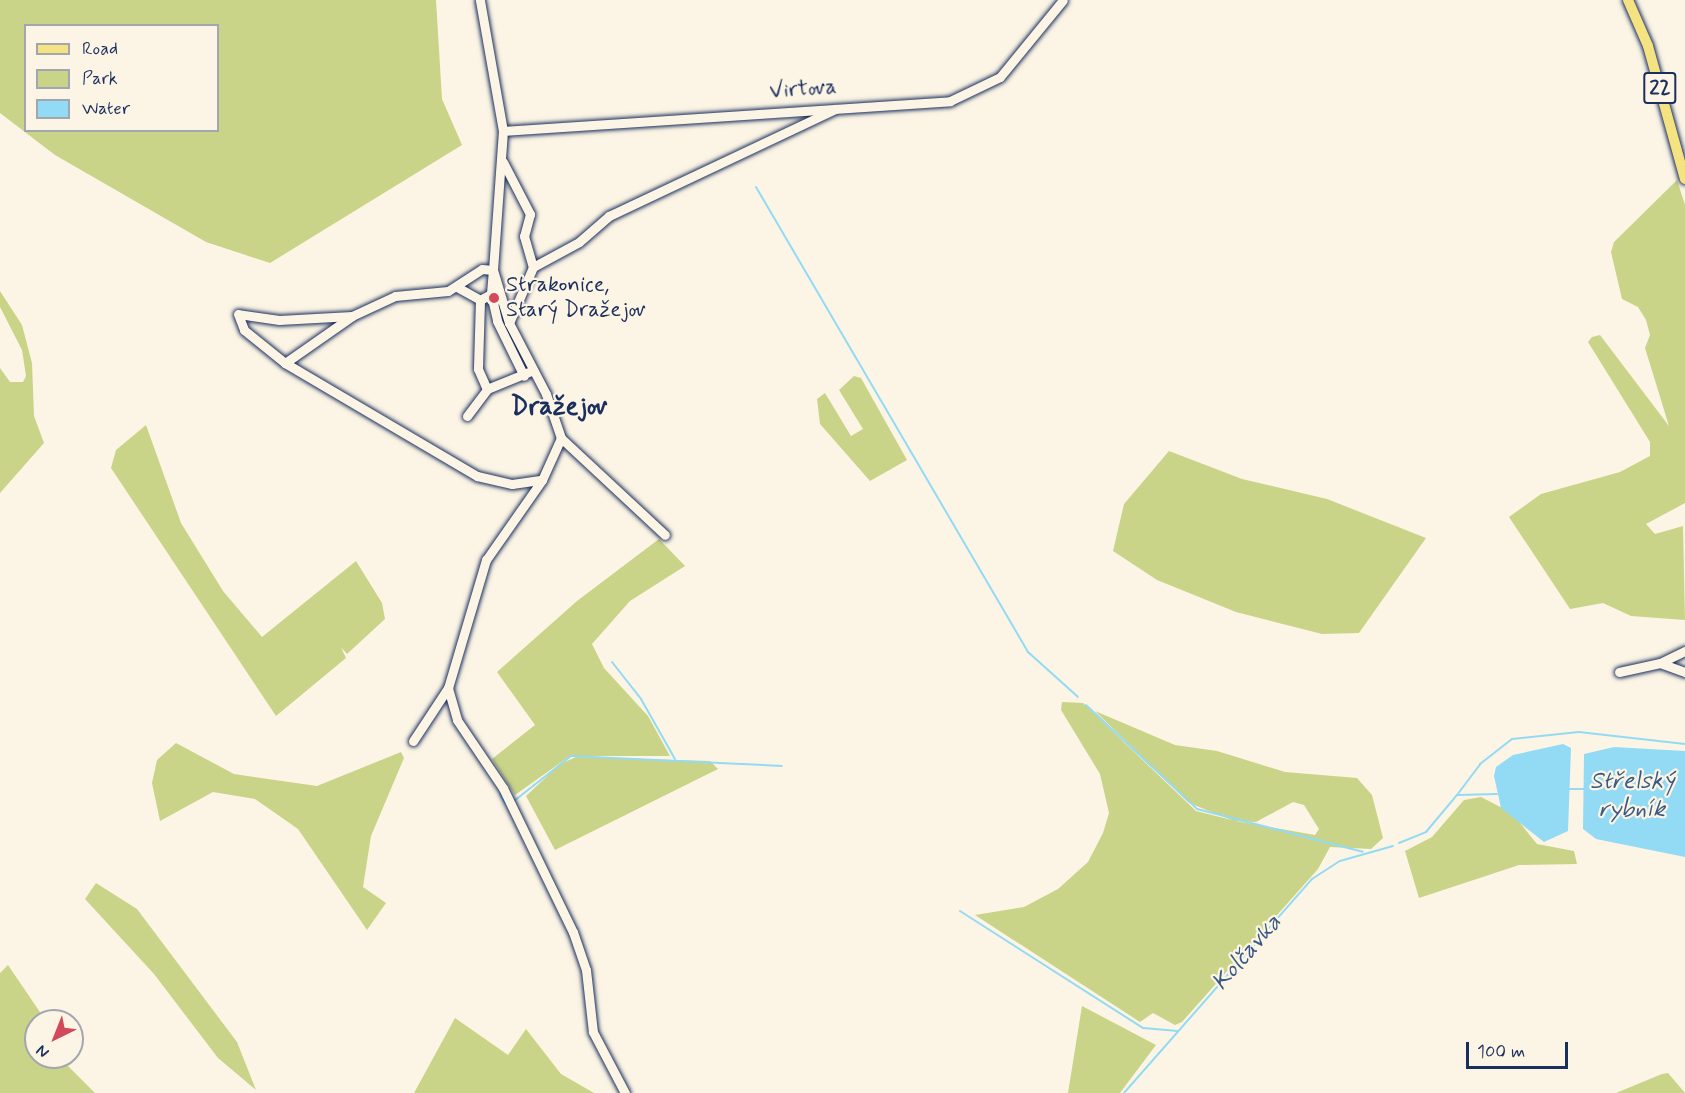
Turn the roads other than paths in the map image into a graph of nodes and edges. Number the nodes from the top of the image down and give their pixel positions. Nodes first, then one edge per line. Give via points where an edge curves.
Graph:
1 (480, 0) edge
2 (1063, 0) edge
3 (1628, 0) edge
4 (840, 107) junction
5 (503, 131) junction
6 (503, 162) junction
7 (1685, 179) edge
8 (533, 267) junction
9 (493, 270) junction
10 (457, 287) junction
11 (491, 294) junction
12 (480, 300) junction
13 (352, 316) junction
14 (508, 323) junction
15 (285, 363) junction
16 (528, 374) junction
17 (486, 389) junction
18 (467, 416) dead end
19 (561, 438) junction
20 (542, 480) junction
21 (525, 484) junction
22 (528, 499) junction
23 (666, 535) dead end
24 (1685, 651) edge
25 (1660, 663) junction
26 (1619, 672) dead end
27 (1685, 672) edge
28 (448, 688) junction
29 (413, 741) dead end
30 (625, 1093) edge

1 - 5 street
2 - 4 street, Virtova via 1029,47 987,87 924,105
3 - 7 main road, 22 via 1648,46
4 - 5 street, Virtova
4 - 8 street via 609,216 579,242
5 - 6 street
6 - 8 street via 530,214 524,236
6 - 9 street
8 - 14 street
9 - 10 street via 471,274
9 - 11 street
9 - 14 street
10 - 12 street
10 - 13 street via 395,296
11 - 12 street
11 - 16 street via 496,321
12 - 17 street via 478,369
13 - 15 street
13 - 15 street via 279,320 238,314 244,330
14 - 16 street
15 - 21 street via 477,476
16 - 17 street
16 - 19 street
17 - 18 street
19 - 20 street
19 - 23 street
20 - 21 street
20 - 22 street
21 - 22 street
22 - 28 street via 486,560
24 - 25 street
25 - 26 street
25 - 27 street
28 - 29 street
28 - 30 street via 457,720 504,788 573,932 586,970 594,1032

